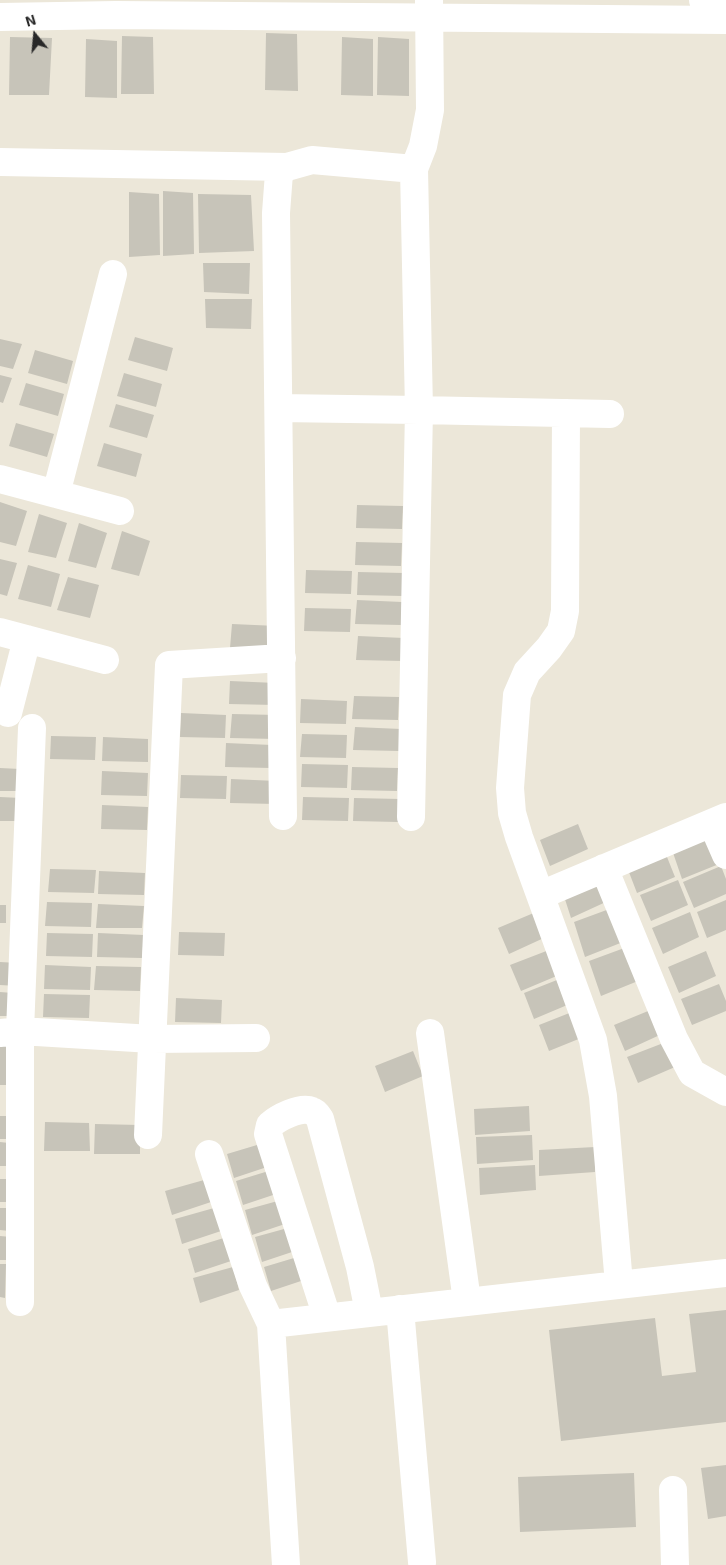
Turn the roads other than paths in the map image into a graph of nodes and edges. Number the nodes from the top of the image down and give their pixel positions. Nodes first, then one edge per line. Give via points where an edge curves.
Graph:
1 (703, 0) edge
2 (726, 1) edge
3 (126, 8) edge
4 (429, 8) edge
5 (271, 9) edge
6 (582, 9) edge
7 (0, 17) edge
8 (726, 20) edge
9 (0, 162) edge
10 (287, 167) junction
11 (414, 168) junction
12 (113, 274) dead end
13 (279, 408) junction
14 (419, 410) junction
15 (566, 413) junction
16 (610, 414) dead end
17 (0, 479) edge
18 (56, 494) junction
19 (120, 511) dead end
20 (0, 632) edge
21 (27, 639) junction
22 (282, 658) junction
23 (105, 660) dead end
24 (8, 713) dead end
25 (32, 728) dead end
26 (284, 816) dead end
27 (411, 817) dead end
28 (719, 820) edge
29 (726, 855) edge
30 (604, 868) junction
31 (541, 895) junction
32 (10, 1032) edge
33 (430, 1033) dead end
34 (256, 1038) dead end
35 (152, 1039) junction
36 (726, 1092) edge
37 (148, 1135) dead end
38 (209, 1154) dead end
39 (726, 1273) edge
40 (619, 1284) junction
41 (467, 1301) junction
42 (20, 1302) dead end
43 (400, 1308) junction
44 (369, 1312) junction
45 (327, 1317) junction
46 (270, 1324) junction
47 (673, 1490) dead end
48 (422, 1562) dead end
49 (286, 1565) edge
50 (675, 1565) edge

1 - 2 street
3 - 5 street
3 - 7 street
4 - 5 street
4 - 6 street
4 - 11 street via 430,110 423,146
6 - 8 street
9 - 10 street
10 - 11 street via 312,160
10 - 13 street via 279,173 276,213
11 - 14 street
12 - 18 street
13 - 14 street
13 - 22 street
14 - 15 street
14 - 27 street
15 - 16 street
15 - 31 street via 565,611 561,631 527,672 517,695 510,788 512,814
17 - 18 street
18 - 19 street
20 - 21 street
21 - 23 street
21 - 24 street
22 - 26 street
22 - 35 street via 169,665
25 - 32 street
28 - 29 street
28 - 30 street
30 - 31 street
30 - 36 street via 674,1040 692,1073
31 - 40 street via 593,1040 603,1096
32 - 35 street
32 - 42 street
33 - 41 street
34 - 35 street
35 - 37 street
38 - 46 street via 252,1286
39 - 40 street
40 - 41 street
41 - 43 street
43 - 44 street
43 - 48 street
44 - 45 street
44 - 45 street via 320,1119 306,1109 279,1117 270,1125 268,1134
45 - 46 street
46 - 49 street
47 - 50 street

